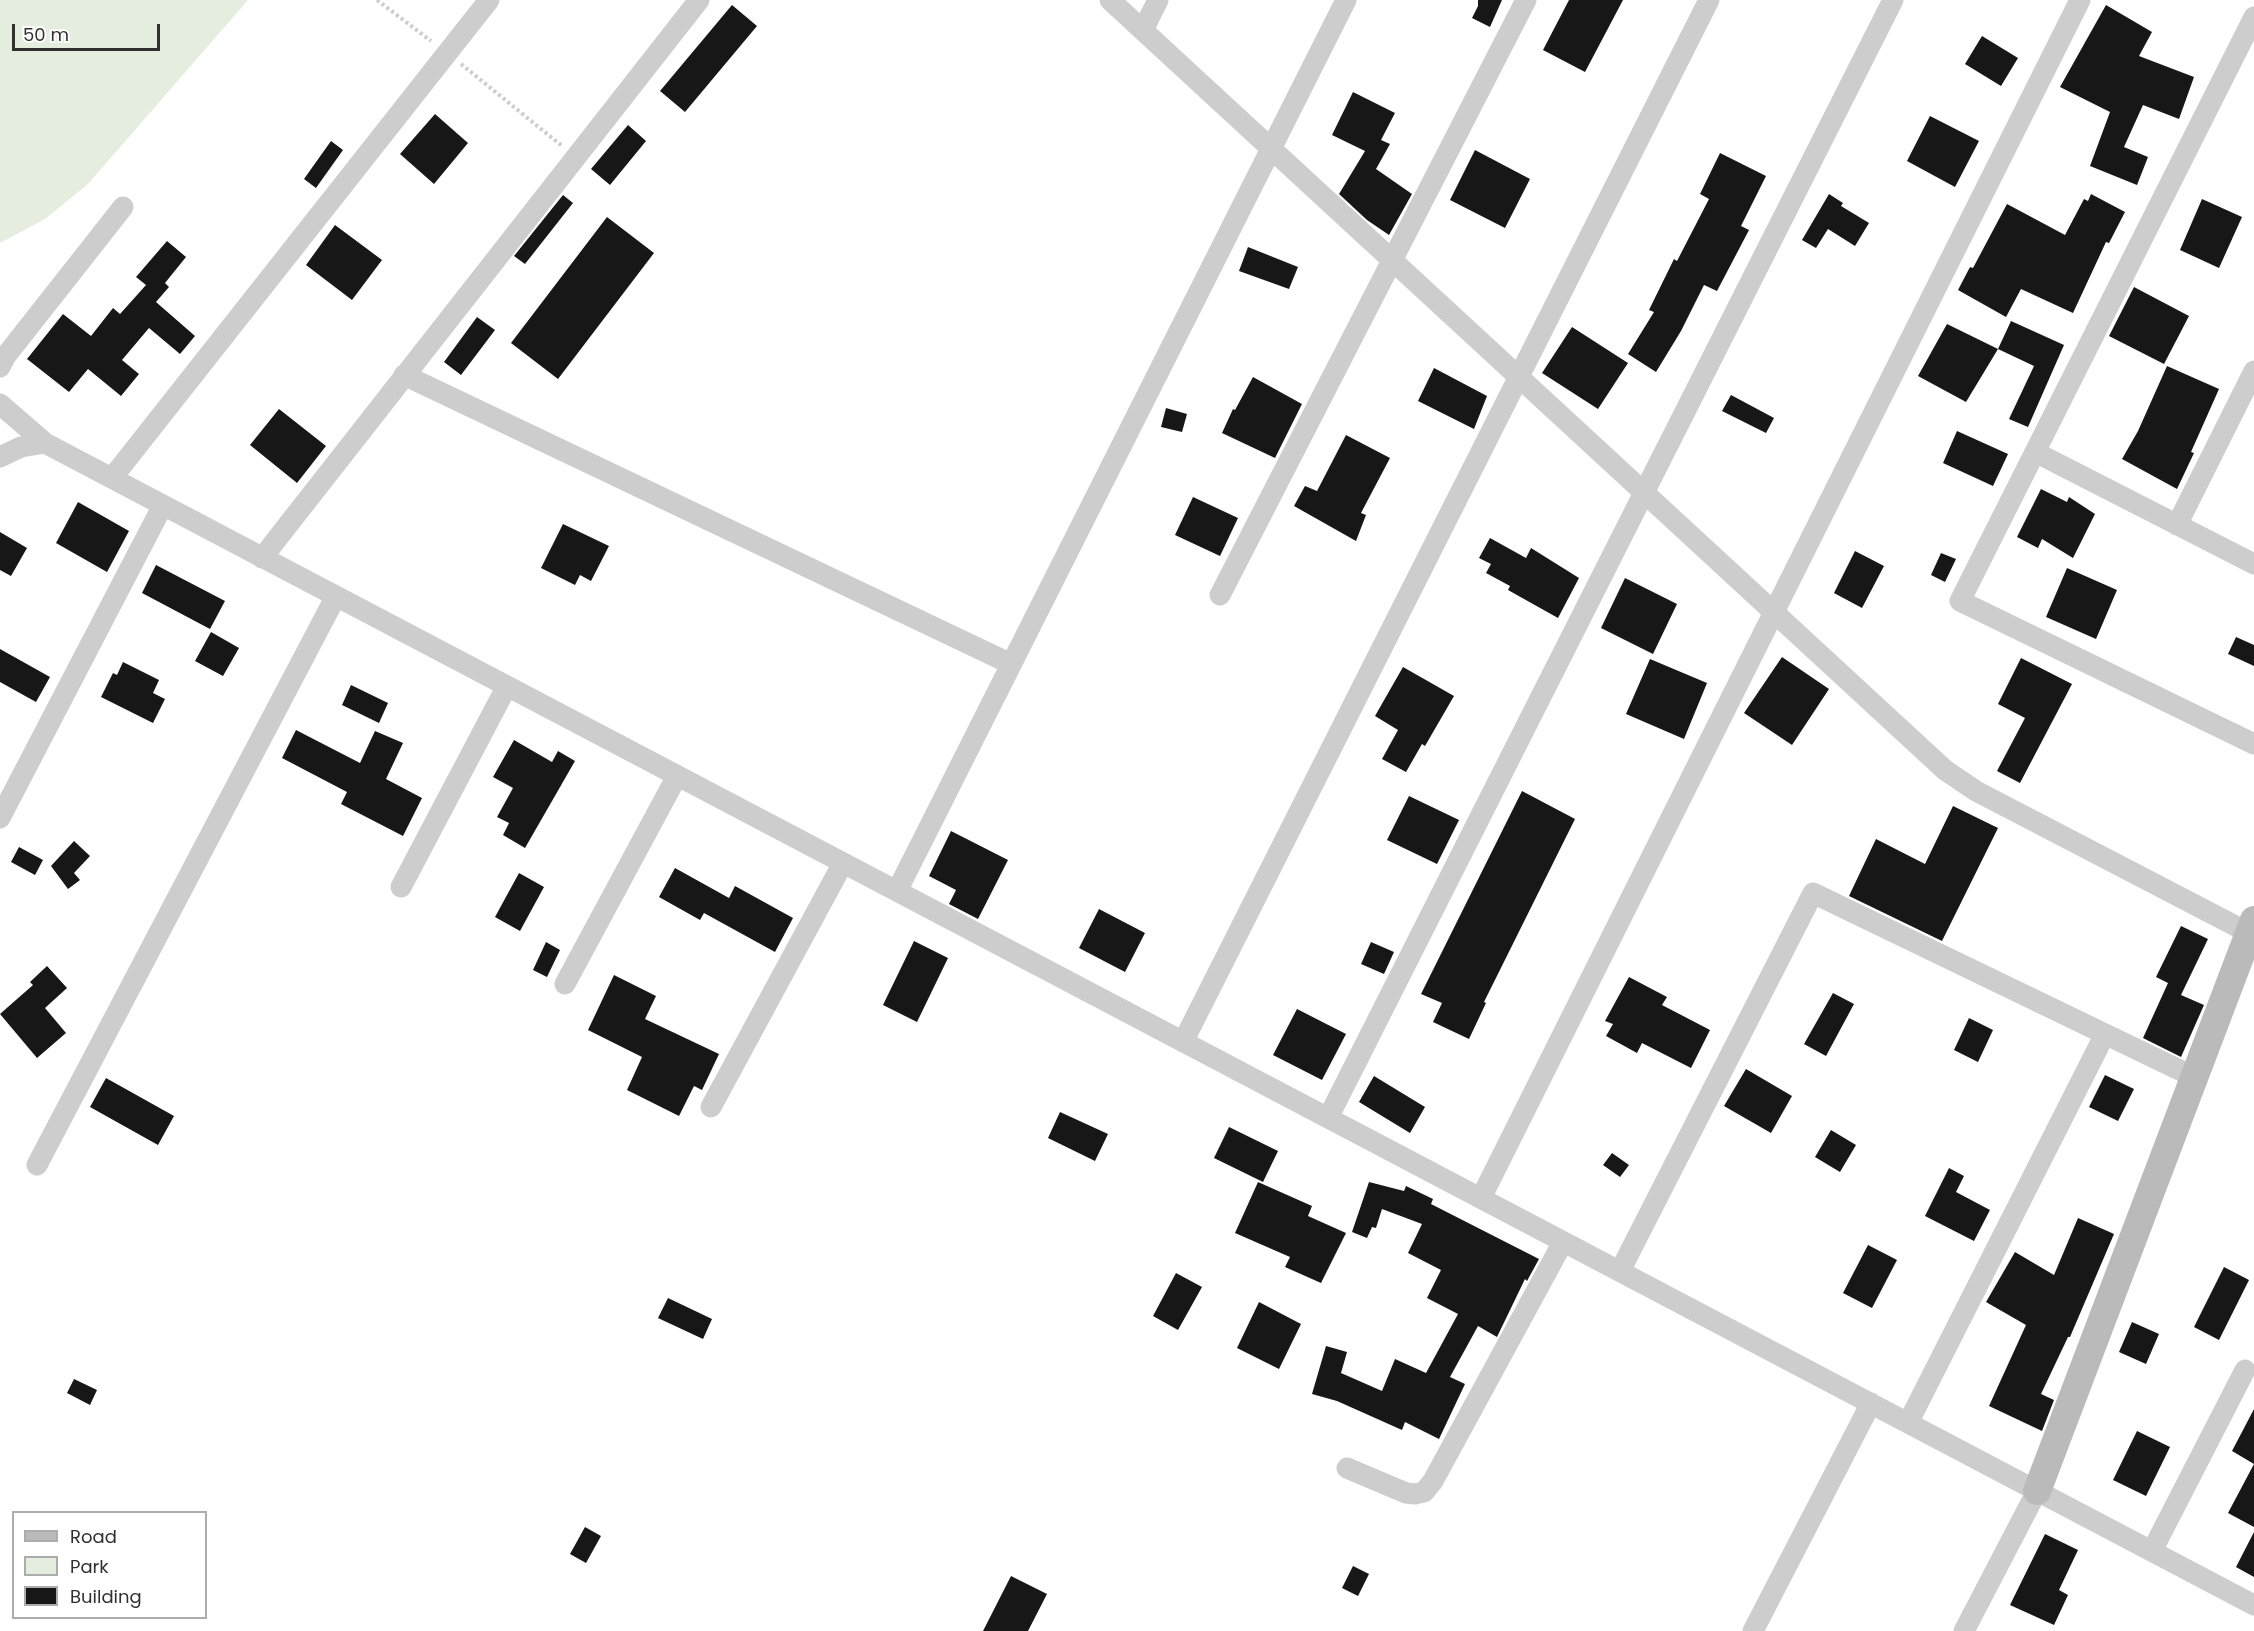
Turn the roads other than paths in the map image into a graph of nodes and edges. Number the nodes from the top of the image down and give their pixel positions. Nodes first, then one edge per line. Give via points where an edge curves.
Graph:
1 (489, 0) edge
2 (699, 0) edge
3 (1110, 0) edge
4 (1158, 0) edge
5 (1346, 0) edge
6 (1526, 0) edge
7 (1709, 0) edge
8 (1893, 0) edge
9 (2080, 0) edge
10 (2254, 17) edge
11 (1143, 30) junction
12 (1271, 148) junction
13 (123, 207) dead end
14 (1392, 259) junction
15 (0, 367) edge
16 (2254, 371) edge
17 (404, 375) junction
18 (1519, 377) junction
19 (0, 404) edge
20 (45, 443) junction
21 (2035, 452) junction
22 (0, 457) edge
23 (112, 478) junction
24 (1644, 492) junction
25 (163, 505) junction
26 (2177, 525) junction
27 (262, 558) junction
28 (2254, 564) edge
29 (1220, 595) dead end
30 (336, 596) junction
31 (1774, 611) junction
32 (1011, 664) junction
33 (507, 686) junction
34 (2254, 744) edge
35 (677, 776) junction
36 (0, 818) edge
37 (843, 863) junction
38 (401, 887) dead end
39 (897, 891) junction
40 (2252, 927) edge
41 (565, 984) dead end
42 (2105, 1034) junction
43 (1183, 1042) junction
44 (2194, 1077) junction
45 (711, 1107) dead end
46 (1328, 1118) junction
47 (37, 1165) dead end
48 (1481, 1198) junction
49 (1563, 1242) junction
50 (1620, 1271) junction
51 (2245, 1370) dead end
52 (1871, 1403) junction
53 (1908, 1423) junction
54 (1347, 1468) dead end
55 (2037, 1491) junction
56 (2152, 1551) junction
57 (2254, 1605) edge
58 (1753, 1631) edge
59 (1964, 1631) edge

1 - 23 street
2 - 17 street
3 - 11 street
4 - 11 street
5 - 12 street
6 - 14 street
7 - 18 street
8 - 24 street
9 - 31 street
10 - 21 street
11 - 12 street
12 - 14 street
12 - 32 street
13 - 15 street
14 - 18 street
14 - 29 street
16 - 26 street
17 - 27 street
17 - 32 street
18 - 24 street
18 - 43 street
19 - 20 street
20 - 22 street via 21,447
20 - 23 street
21 - 26 street
21 - 34 street via 1960,601
23 - 25 street
24 - 31 street
24 - 46 street
25 - 27 street
25 - 36 street
26 - 28 street
27 - 30 street
30 - 33 street
30 - 47 street
31 - 40 street via 1945,770 1976,791
31 - 48 street
32 - 39 street
33 - 35 street
33 - 38 street
35 - 37 street
35 - 41 street
37 - 39 street
37 - 45 street
39 - 43 street
40 - 44 street
42 - 44 street
42 - 50 street via 1813,893
42 - 53 street
43 - 46 street
44 - 55 street
46 - 48 street
48 - 49 street
49 - 50 street
49 - 54 street via 1424,1492 1406,1493
50 - 52 street
51 - 56 street
52 - 53 street
52 - 58 street
53 - 55 street
55 - 56 street
55 - 59 street
56 - 57 street

